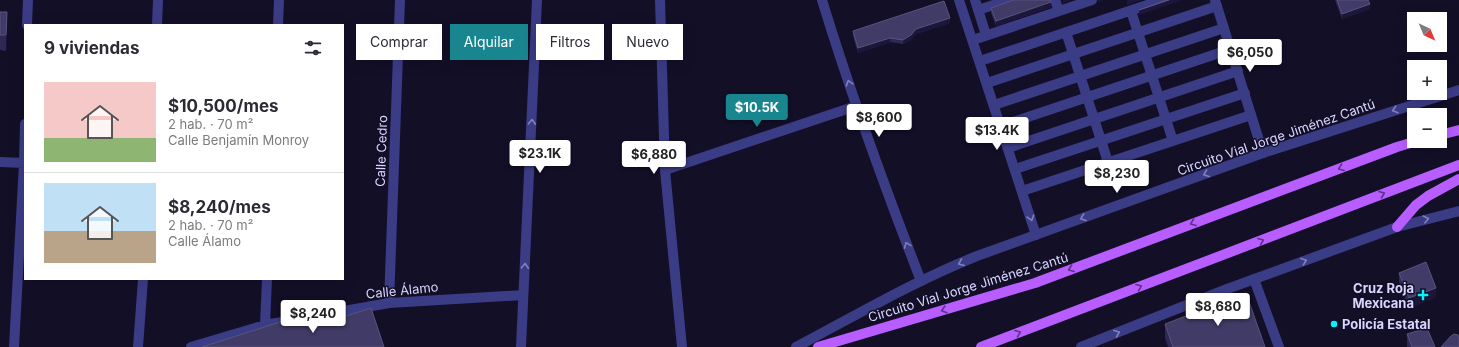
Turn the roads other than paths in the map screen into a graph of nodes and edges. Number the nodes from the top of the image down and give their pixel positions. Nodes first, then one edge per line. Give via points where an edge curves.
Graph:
1 (28, 0) edge
2 (158, 0) edge
3 (279, 0) edge
4 (400, 0) edge
5 (537, 0) edge
6 (660, 0) edge
7 (822, 0) edge
8 (960, 0) edge
9 (1009, 0) edge
10 (1055, 0) edge
11 (1092, 0) edge
12 (1162, 0) edge
13 (1216, 3) edge
14 (977, 5) edge
15 (1059, 11) junction
16 (1131, 11) junction
17 (27, 24) edge
18 (157, 24) edge
19 (278, 24) edge
20 (1224, 28) junction
21 (1066, 32) junction
22 (1138, 32) junction
23 (986, 35) junction
24 (973, 40) junction
25 (1231, 50) junction
26 (1073, 54) junction
27 (1145, 54) junction
28 (980, 61) junction
29 (1238, 71) junction
30 (1080, 76) junction
31 (1152, 76) junction
32 (987, 83) junction
33 (1459, 90) edge
34 (1245, 93) junction
35 (1087, 98) junction
36 (1159, 98) junction
37 (994, 104) junction
38 (856, 106) junction
39 (1251, 115) junction
40 (1094, 119) junction
41 (1166, 119) junction
42 (1001, 126) junction
43 (1459, 130) edge
44 (1447, 133) edge
45 (1101, 141) junction
46 (1172, 141) junction
47 (1407, 144) edge
48 (1008, 148) junction
49 (1263, 153) junction
50 (0, 162) edge
51 (1108, 162) junction
52 (24, 163) edge
53 (1459, 165) edge
54 (1015, 169) junction
55 (664, 170) junction
56 (1459, 179) edge
57 (24, 180) edge
58 (1022, 191) junction
59 (1459, 211) edge
60 (1397, 227) junction
61 (1036, 235) junction
62 (1254, 279) junction
63 (143, 280) edge
64 (267, 280) edge
65 (921, 281) junction
66 (523, 294) junction
67 (389, 302) junction
68 (265, 325) junction
69 (14, 347) edge
70 (138, 347) edge
71 (191, 347) edge
72 (521, 347) edge
73 (682, 347) edge
74 (796, 347) edge
75 (818, 347) edge
76 (981, 347) edge
77 (1081, 347) edge
78 (1279, 347) edge

1 - 17 street
2 - 18 street
3 - 19 street
4 - 67 street, Calle Cedro
66 -> 5 street
6 - 55 street
38 -> 7 street
8 - 24 street
9 - 14 street
10 - 15 street
11 - 15 street
12 - 16 street
13 - 20 street
13 - 22 street
14 - 23 street
15 - 23 street
16 - 21 street
16 - 22 street
20 - 25 street
20 - 27 street
21 - 26 street
21 - 28 street
22 - 26 street
22 - 27 street
23 - 24 street
24 - 28 street
25 - 29 street
25 - 31 street
26 - 30 street
26 - 32 street
27 - 30 street
27 - 31 street
28 - 32 street
29 - 34 street
29 - 36 street
30 - 35 street
30 - 37 street
31 - 35 street
31 - 36 street
32 - 37 street
33 -> 49 street, Circuito Vial Jorge Jiménez Cantú
34 - 39 street
34 - 41 street
35 - 40 street
35 - 42 street
36 - 40 street
36 - 41 street
37 - 42 street
38 - 55 street
65 -> 38 street
39 - 46 street
39 - 49 street
40 - 45 street
40 - 48 street
41 - 45 street
41 - 46 street
42 - 48 street
43 - 44 main road
45 - 51 street
45 - 54 street
46 - 51 street
47 -> 75 main road, Circuito Vial Jorge Jiménez Cantú via 1035,283
48 - 54 street
49 -> 61 street, Circuito Vial Jorge Jiménez Cantú
50 - 52 street
51 - 58 street
76 -> 53 main road
54 - 58 street
55 - 73 street
56 - 60 main road via 1416,205
57 - 69 street
58 -> 61 street
60 -> 59 street
62 -> 60 street
61 -> 65 street, Circuito Vial Jorge Jiménez Cantú via 952,266
77 -> 62 street
62 - 78 street
63 - 70 street
64 - 68 street
65 - 74 street, Circuito Vial Jorge Jiménez Cantú
66 - 67 street, Calle Álamo
66 - 72 street
67 - 68 street, Calle Álamo
68 - 71 street, Calle Álamo

